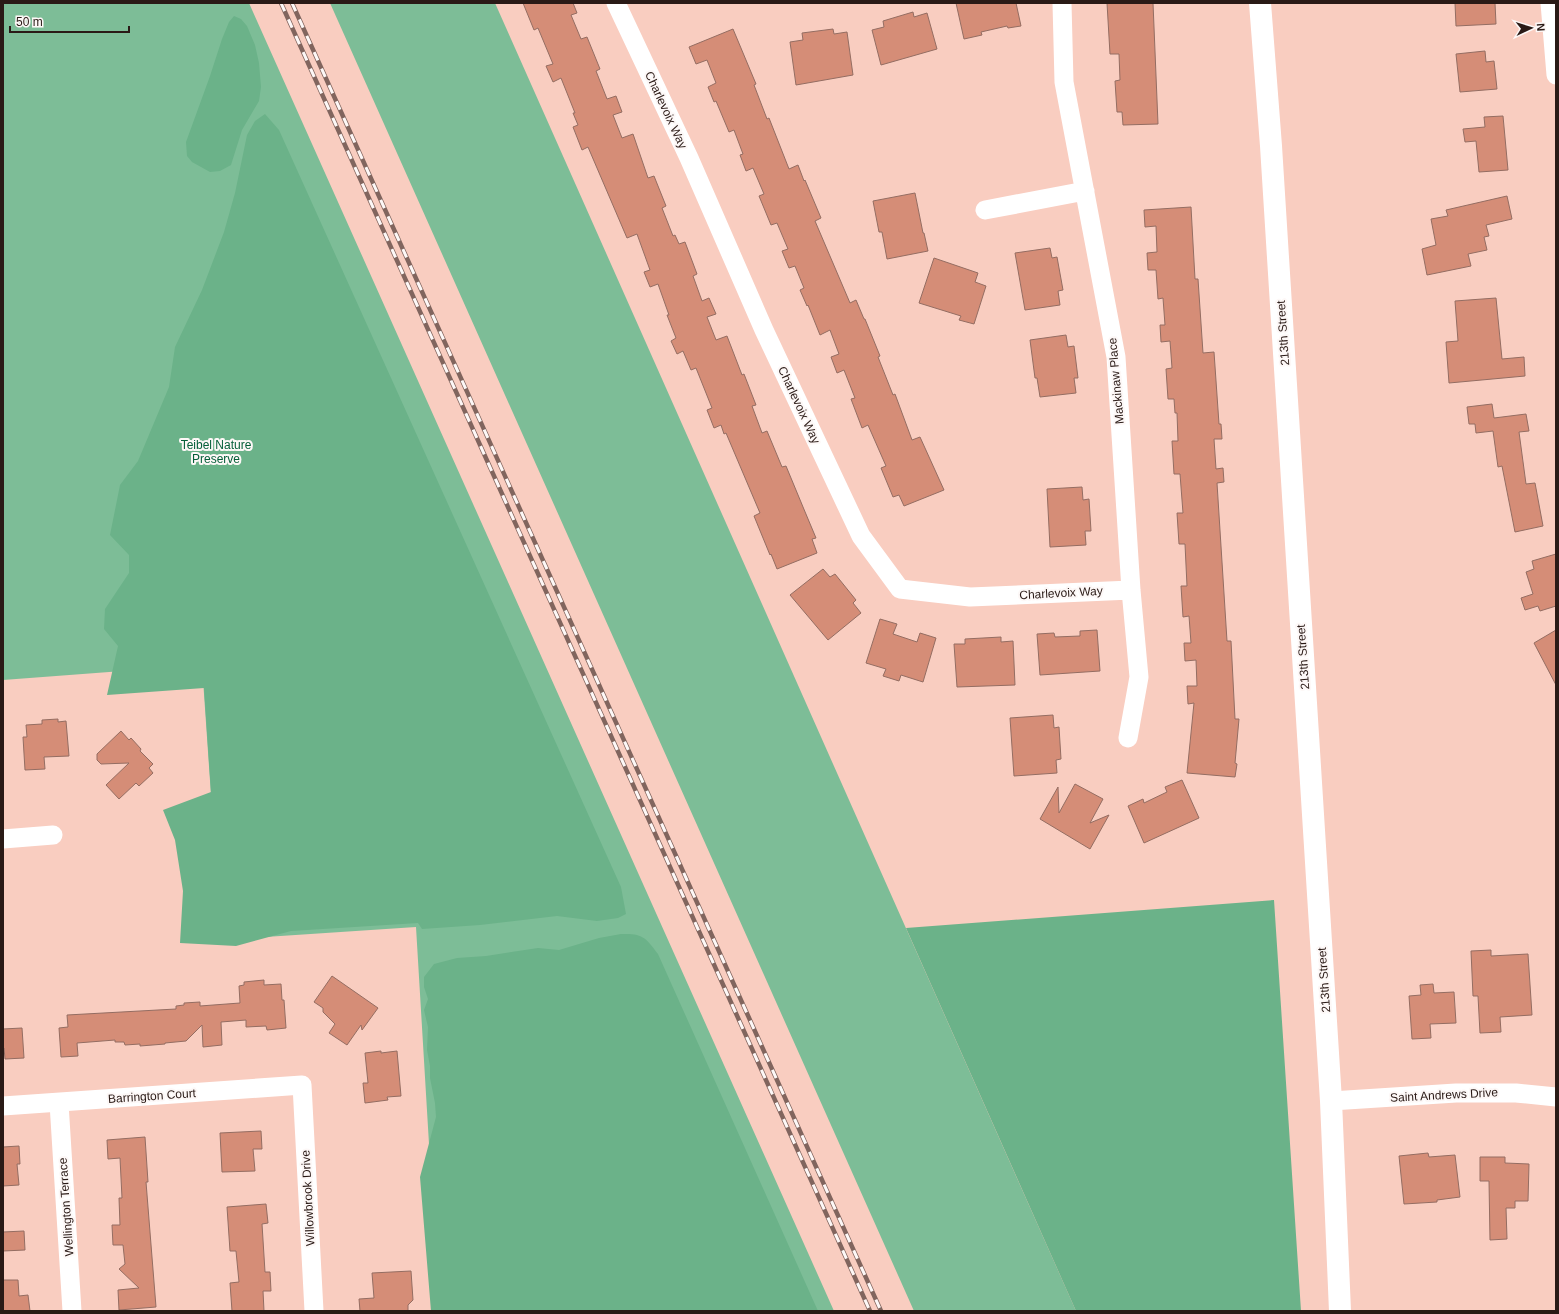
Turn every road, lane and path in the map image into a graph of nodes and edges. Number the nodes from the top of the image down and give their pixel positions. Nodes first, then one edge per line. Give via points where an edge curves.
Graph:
1 (1062, 3) edge
2 (1260, 3) edge
3 (1550, 3) edge
4 (621, 4) edge
5 (1556, 75) edge
6 (1085, 191) junction
7 (985, 210) dead end
8 (1131, 590) junction
9 (1128, 738) dead end
10 (53, 835) dead end
11 (3, 839) edge
12 (302, 1085) joint
13 (1556, 1097) edge
14 (1331, 1101) junction
15 (60, 1103) junction
16 (3, 1106) edge
17 (72, 1311) edge
18 (314, 1311) edge
19 (1340, 1311) edge

1 - 6 street, Mackinaw Place via 1064,82
2 - 14 street, 213th Street
3 - 5 street
4 - 8 street, Charlevoix Way via 764,330 861,536 900,589 970,597
6 - 7 street
6 - 8 street, Mackinaw Place via 1116,357
8 - 9 street, Mackinaw Place via 1139,677
10 - 11 street
12 - 15 street, Barrington Court
12 - 18 street, Willowbrook Drive
13 - 14 street, Saint Andrews Drive via 1516,1093 1456,1093
14 - 19 street, 213th Street
15 - 16 street, Barrington Court
15 - 17 street, Wellington Terrace

